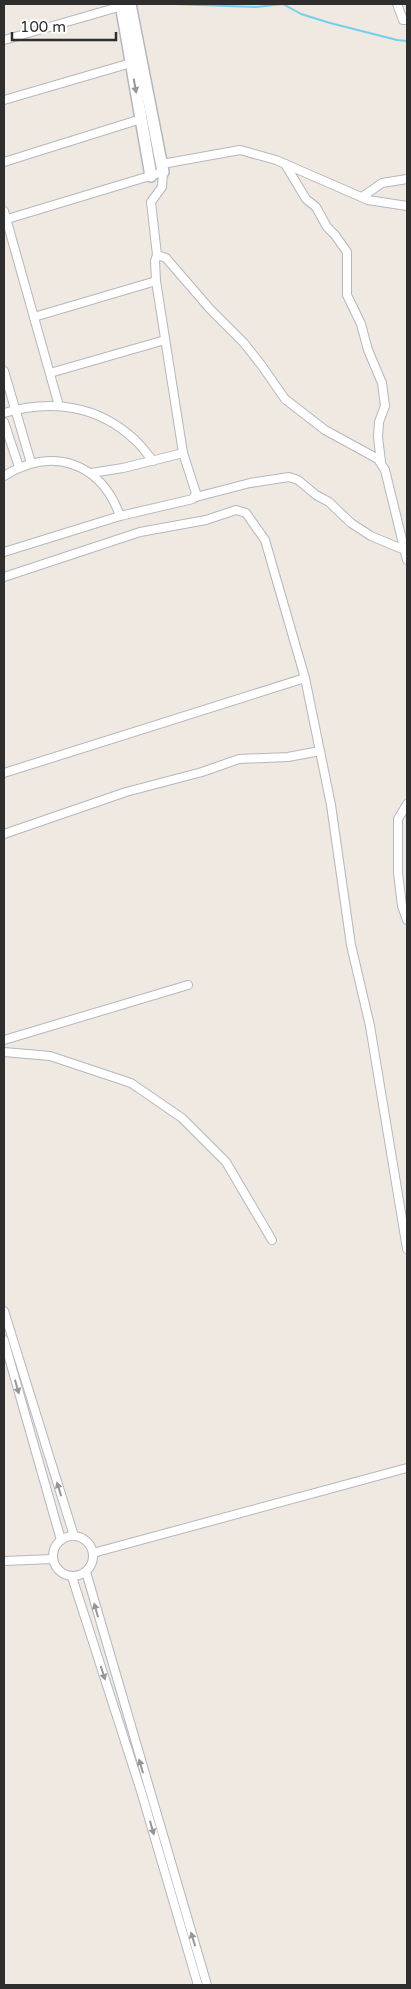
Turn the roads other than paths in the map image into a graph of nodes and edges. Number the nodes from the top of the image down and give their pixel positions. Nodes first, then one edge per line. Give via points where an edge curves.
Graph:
1 (397, 4) edge
2 (124, 5) edge
3 (407, 20) edge
4 (4, 40) edge
5 (131, 63) junction
6 (4, 100) edge
7 (141, 119) junction
8 (4, 162) edge
9 (284, 164) junction
10 (162, 168) junction
11 (151, 176) junction
12 (407, 179) edge
13 (362, 197) junction
14 (407, 206) edge
15 (5, 217) edge
16 (157, 255) junction
17 (156, 282) junction
18 (34, 317) junction
19 (165, 340) junction
20 (4, 371) edge
21 (50, 373) junction
22 (59, 406) junction
23 (15, 410) junction
24 (4, 413) edge
25 (4, 422) edge
26 (183, 453) junction
27 (153, 461) junction
28 (31, 463) junction
29 (381, 464) junction
30 (19, 467) junction
31 (91, 473) junction
32 (4, 476) edge
33 (196, 496) junction
34 (120, 516) junction
35 (406, 550) edge
36 (4, 552) edge
37 (407, 560) edge
38 (4, 577) edge
39 (305, 678) junction
40 (320, 751) junction
41 (4, 773) edge
42 (407, 804) edge
43 (4, 834) edge
44 (407, 920) edge
45 (188, 985) dead end
46 (4, 1040) edge
47 (4, 1052) edge
48 (272, 1240) dead end
49 (407, 1249) edge
50 (4, 1311) edge
51 (6, 1322) edge
52 (4, 1340) edge
53 (407, 1468) edge
54 (74, 1536) junction
55 (61, 1540) junction
56 (93, 1554) junction
57 (53, 1559) junction
58 (4, 1561) edge
59 (86, 1572) junction
60 (72, 1577) junction
61 (144, 1790) junction
62 (198, 1985) edge
63 (207, 1985) edge

1 - 3 street via 403,20
2 - 4 street
2 - 5 street
2 - 10 street
5 - 6 street
5 -> 7 street
7 - 8 street
7 - 11 street
9 - 10 street via 240,150
9 - 13 street
9 - 29 street via 347,252 347,295 362,324 368,350 382,384 385,406 378,437
10 - 11 street
10 - 16 street via 162,187 151,202
11 - 15 street
12 - 13 street via 382,184
13 - 14 street
15 - 18 street
16 - 17 street
16 - 29 street via 166,258 244,343 285,399 325,430 370,454
17 - 18 street
17 - 19 street
18 - 21 street
19 - 21 street
19 - 26 street
20 - 23 street
21 - 22 street
22 - 23 street via 42,405
22 - 27 street via 93,413 116,424 136,440
23 - 24 street
23 - 28 street
25 - 30 street
26 - 27 street
26 - 33 street
27 - 31 street
28 - 30 street
28 - 31 street via 64,462
29 - 35 street
30 - 32 street
31 - 34 street via 115,501
33 - 34 street
33 - 35 street via 250,483 288,478 298,480 371,536
34 - 36 street
35 - 37 street
38 - 39 street via 140,532 206,520 236,510 246,513 265,540
39 - 40 street
39 - 41 street
40 - 43 street via 288,757 239,759 126,792
40 - 49 street via 351,945 370,1026
42 - 44 street via 398,819 398,873
45 - 46 street
47 - 48 street via 50,1056 131,1083 182,1118 226,1162
50 - 51 street
54 -> 51 street
52 -> 55 street
53 - 56 street
54 - 55 street
54 - 56 street via 87,1541
55 - 57 street via 53,1552
56 - 59 street
57 - 58 street
57 - 60 street via 60,1572
59 - 60 street
61 -> 59 street
60 -> 61 street
61 -> 62 street
63 -> 61 street

